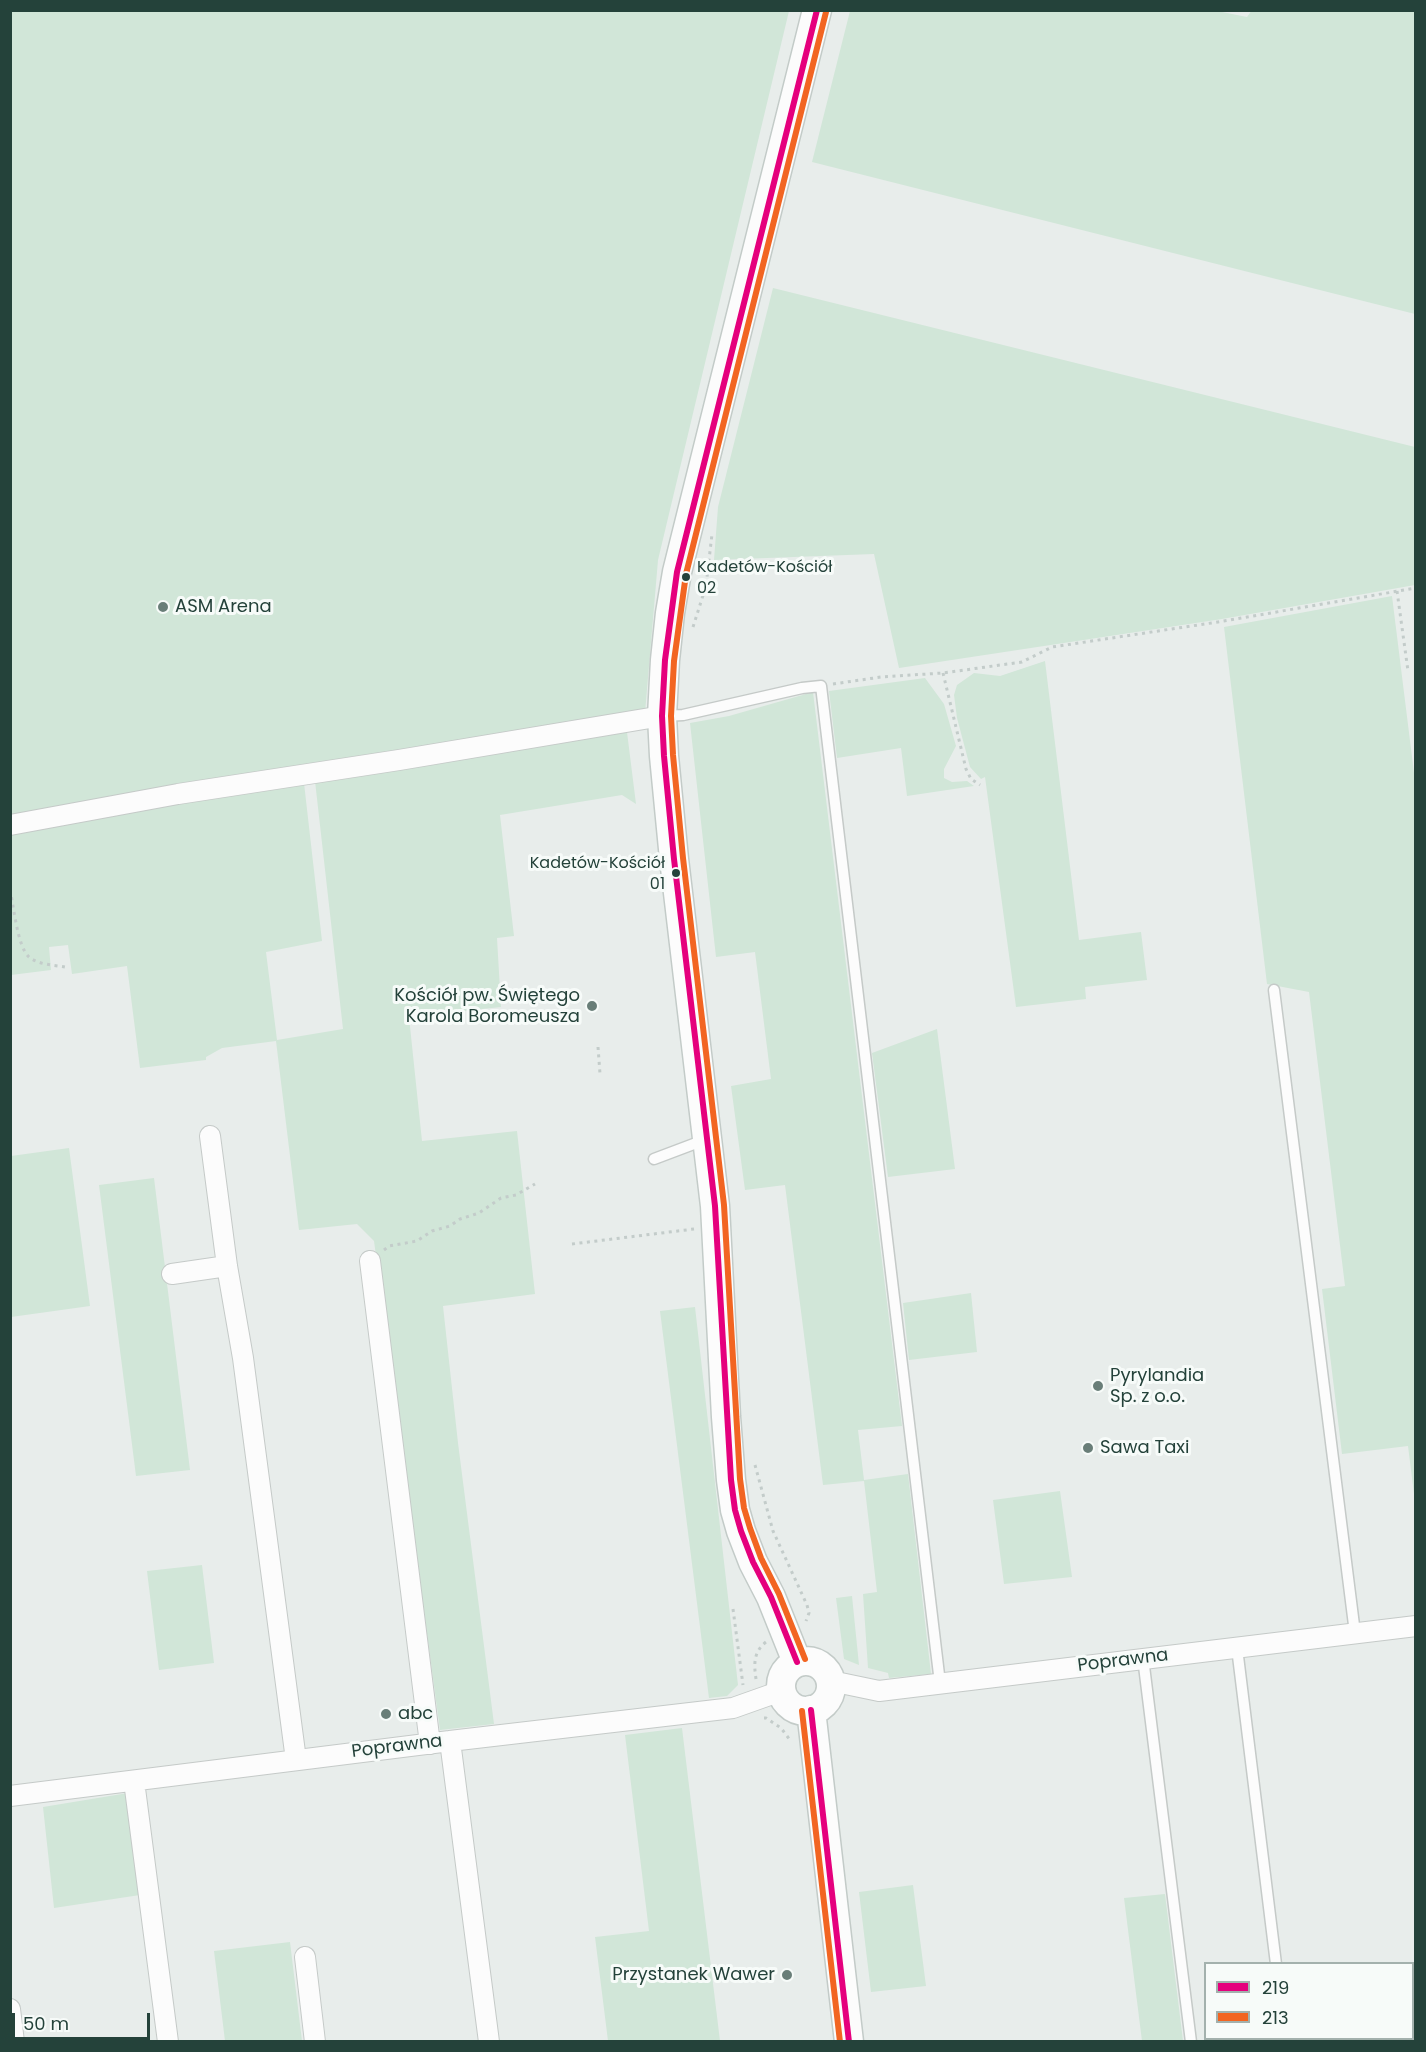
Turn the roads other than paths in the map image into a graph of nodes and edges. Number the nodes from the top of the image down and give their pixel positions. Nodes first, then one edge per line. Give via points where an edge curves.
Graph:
1 (817, 10) edge
2 (662, 716) junction
3 (10, 825) edge
4 (1274, 990) dead end
5 (210, 1136) dead end
6 (707, 1139) junction
7 (654, 1159) dead end
8 (370, 1261) road end
9 (227, 1266) junction
10 (172, 1274) dead end
11 (1416, 1626) edge
12 (1355, 1634) junction
13 (1237, 1648) junction
14 (1143, 1658) junction
15 (797, 1662) junction
16 (831, 1681) junction
17 (940, 1683) junction
18 (766, 1691) junction
19 (811, 1710) junction
20 (440, 1742) junction
21 (296, 1760) junction
22 (134, 1781) junction
23 (10, 1796) edge
24 (305, 1957) dead end
25 (1276, 1962) edge
26 (10, 2009) edge
27 (14, 2042) edge
28 (168, 2042) edge
29 (315, 2042) edge
30 (489, 2042) edge
31 (849, 2042) edge
32 (1191, 2042) edge

1 - 2 street via 677,572
2 - 3 street
2 - 6 street via 674,859
2 - 17 lane via 821,686
4 - 12 lane
5 - 9 street
6 - 7 lane
6 - 15 street via 735,1510 753,1562 794,1629
8 - 20 street
9 - 10 street
9 - 21 street via 243,1358
11 - 12 street, Poprawna
12 - 13 street, Poprawna
13 - 14 street, Poprawna
13 - 25 lane
14 - 17 street, Poprawna
14 - 32 lane
15 - 16 street via 805,1660 822,1666
15 - 18 street
16 - 17 street, Poprawna via 879,1691
16 - 19 street via 827,1700
18 - 19 street via 789,1705
18 - 20 street, Poprawna via 732,1708
19 - 31 street
20 - 21 street, Poprawna
20 - 30 street
21 - 22 street, Poprawna
22 - 23 street, Poprawna
22 - 28 street
24 - 29 street
26 - 27 street

